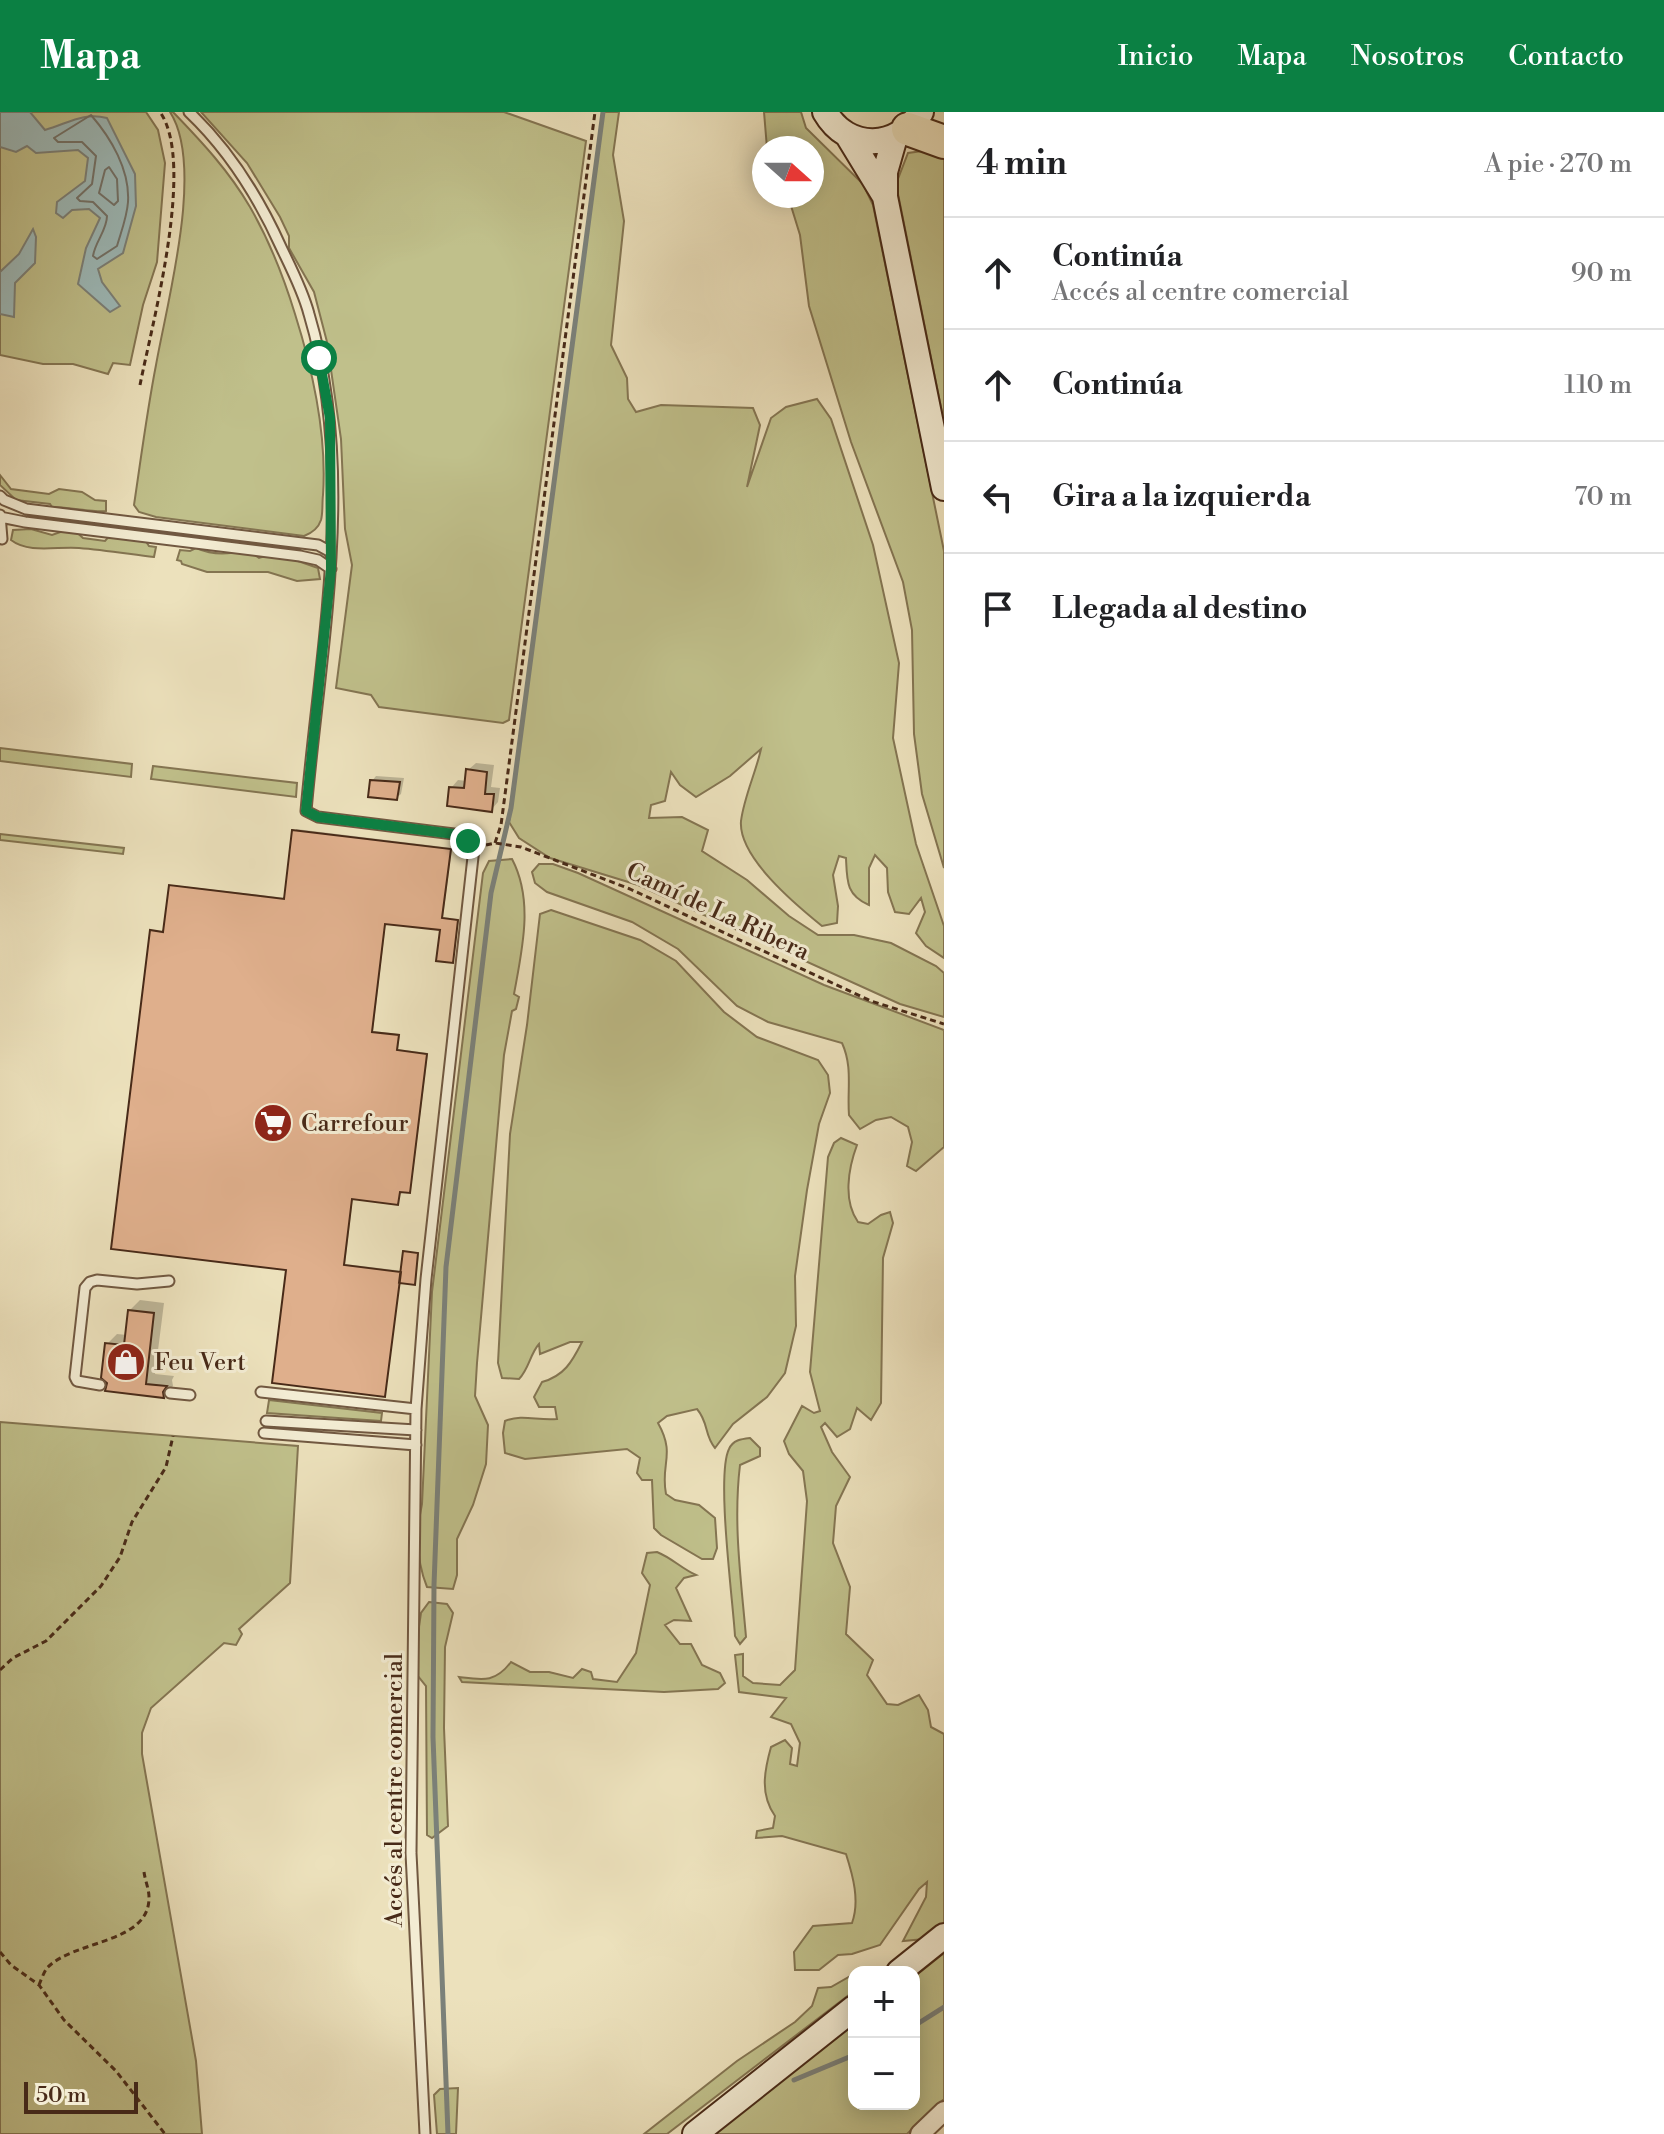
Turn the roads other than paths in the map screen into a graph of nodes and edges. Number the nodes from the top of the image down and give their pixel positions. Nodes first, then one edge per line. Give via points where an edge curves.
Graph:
1 (189, 112) edge
2 (825, 112) edge
3 (914, 121) edge
4 (848, 136) junction
5 (944, 142) edge
6 (885, 197) junction
7 (944, 488) edge
8 (0, 496) edge
9 (0, 516) edge
10 (2, 539) dead end
11 (329, 551) junction
12 (331, 569) junction
13 (169, 1281) dead end
14 (100, 1385) dead end
15 (261, 1392) dead end
16 (170, 1393) dead end
17 (190, 1395) dead end
18 (416, 1409) junction
19 (266, 1421) dead end
20 (416, 1430) junction
21 (264, 1433) dead end
22 (416, 1445) junction
23 (944, 1936) edge
24 (906, 1966) edge
25 (848, 2013) edge
26 (944, 2111) edge
27 (425, 2134) edge
28 (695, 2134) edge
29 (920, 2134) edge

1 - 11 lane via 250,185 309,314 330,418
2 - 4 main road
3 - 4 main road via 871,142
3 - 5 highway
3 - 6 main road via 885,172
4 - 6 main road
6 - 7 main road
8 - 11 lane via 26,509 318,545
9 - 10 lane
9 - 12 lane via 300,556
11 - 12 lane
12 - 18 lane, Accés al centre comercial via 306,811 318,817 454,834 474,848
13 - 14 lane via 97,1280 85,1288 75,1377
15 - 18 lane
16 - 17 lane
18 - 20 lane, Accés al centre comercial
19 - 20 lane
20 - 22 lane, Accés al centre comercial
21 - 22 lane
22 - 27 lane, Accés al centre comercial via 411,1853
23 - 24 main road
25 - 28 main road
26 - 29 street

